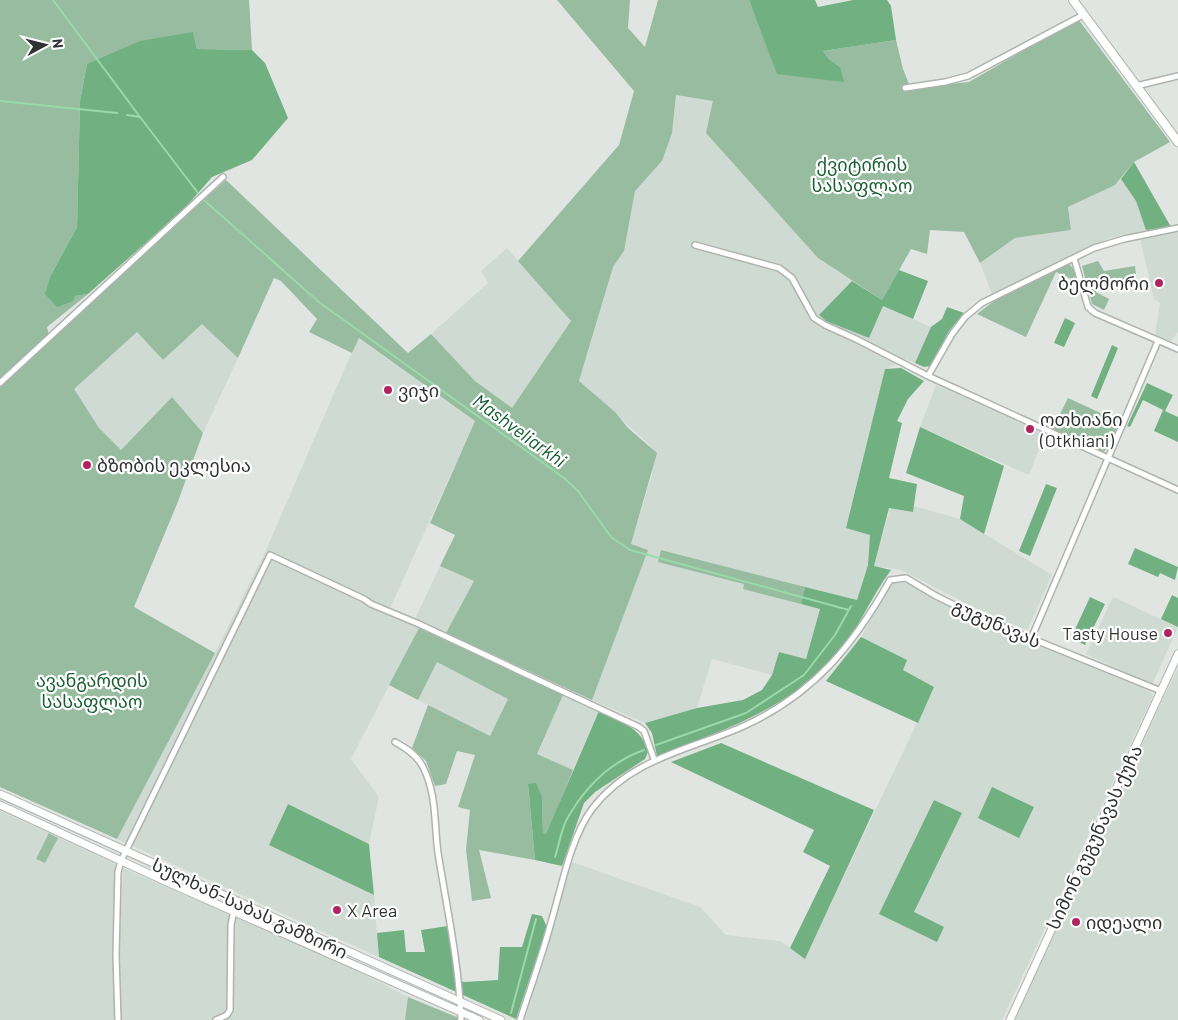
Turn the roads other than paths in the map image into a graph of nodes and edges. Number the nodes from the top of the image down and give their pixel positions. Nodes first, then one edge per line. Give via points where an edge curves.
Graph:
1 (1073, 0) edge
2 (1083, 15) junction
3 (1178, 76) edge
4 (1136, 86) junction
5 (905, 88) dead end
6 (1178, 142) edge
7 (223, 177) dead end
8 (1178, 228) edge
9 (695, 245) dead end
10 (1074, 258) junction
11 (1158, 341) junction
12 (1178, 349) edge
13 (928, 376) junction
14 (0, 383) edge
15 (1107, 458) junction
16 (1178, 490) edge
17 (1031, 639) junction
18 (1178, 654) edge
19 (1161, 691) junction
20 (395, 742) dead end
21 (654, 759) junction
22 (0, 794) edge
23 (0, 805) edge
24 (126, 850) junction
25 (121, 861) junction
26 (236, 900) junction
27 (233, 910) junction
28 (459, 1001) junction
29 (461, 1012) junction
30 (118, 1020) edge
31 (216, 1020) edge
32 (461, 1020) edge
33 (479, 1020) edge
34 (501, 1020) edge
35 (520, 1020) edge
36 (1010, 1020) edge

1 - 2 main road
2 - 4 main road
2 - 5 street via 968,76
3 - 4 street
4 - 6 main road
7 - 14 street
8 - 10 street via 1110,242
9 - 13 street via 779,268 798,286 814,318
10 - 11 street via 1088,307
10 - 13 street via 982,303 952,334
11 - 12 street
11 - 15 street
13 - 15 street
15 - 16 street
15 - 17 street
17 - 19 street, გუგუნავას
17 - 21 street, გუგუნავას via 936,596 906,578 890,580 871,614 838,659 807,689 747,724
18 - 19 main road, სიმონ გუგუნავას ქუჩა
19 - 36 main road, სიმონ გუგუნავას ქუჩა
20 - 28 street via 410,750 422,765 432,788 438,853 458,969
21 - 24 street via 644,731 639,727 270,556
21 - 35 street via 610,788 591,810 570,859
22 - 24 main road, სულხან-საბას გამზირი
23 - 25 main road, სულხან-საბას გამზირი
24 - 25 street
24 - 26 main road, სულხან-საბას გამზირი
25 - 27 main road, სულხან-საბას გამზირი
25 - 30 street via 116,955
26 - 27 street
26 - 28 main road, სულხან-საბას გამზირი
27 - 29 main road, სულხან-საბას გამზირი
27 - 31 street via 230,1010 228,1015
28 - 29 street
28 - 34 main road, სულხან-საბას გამზირი
29 - 32 street
29 - 33 main road, სულხან-საბას გამზირი

